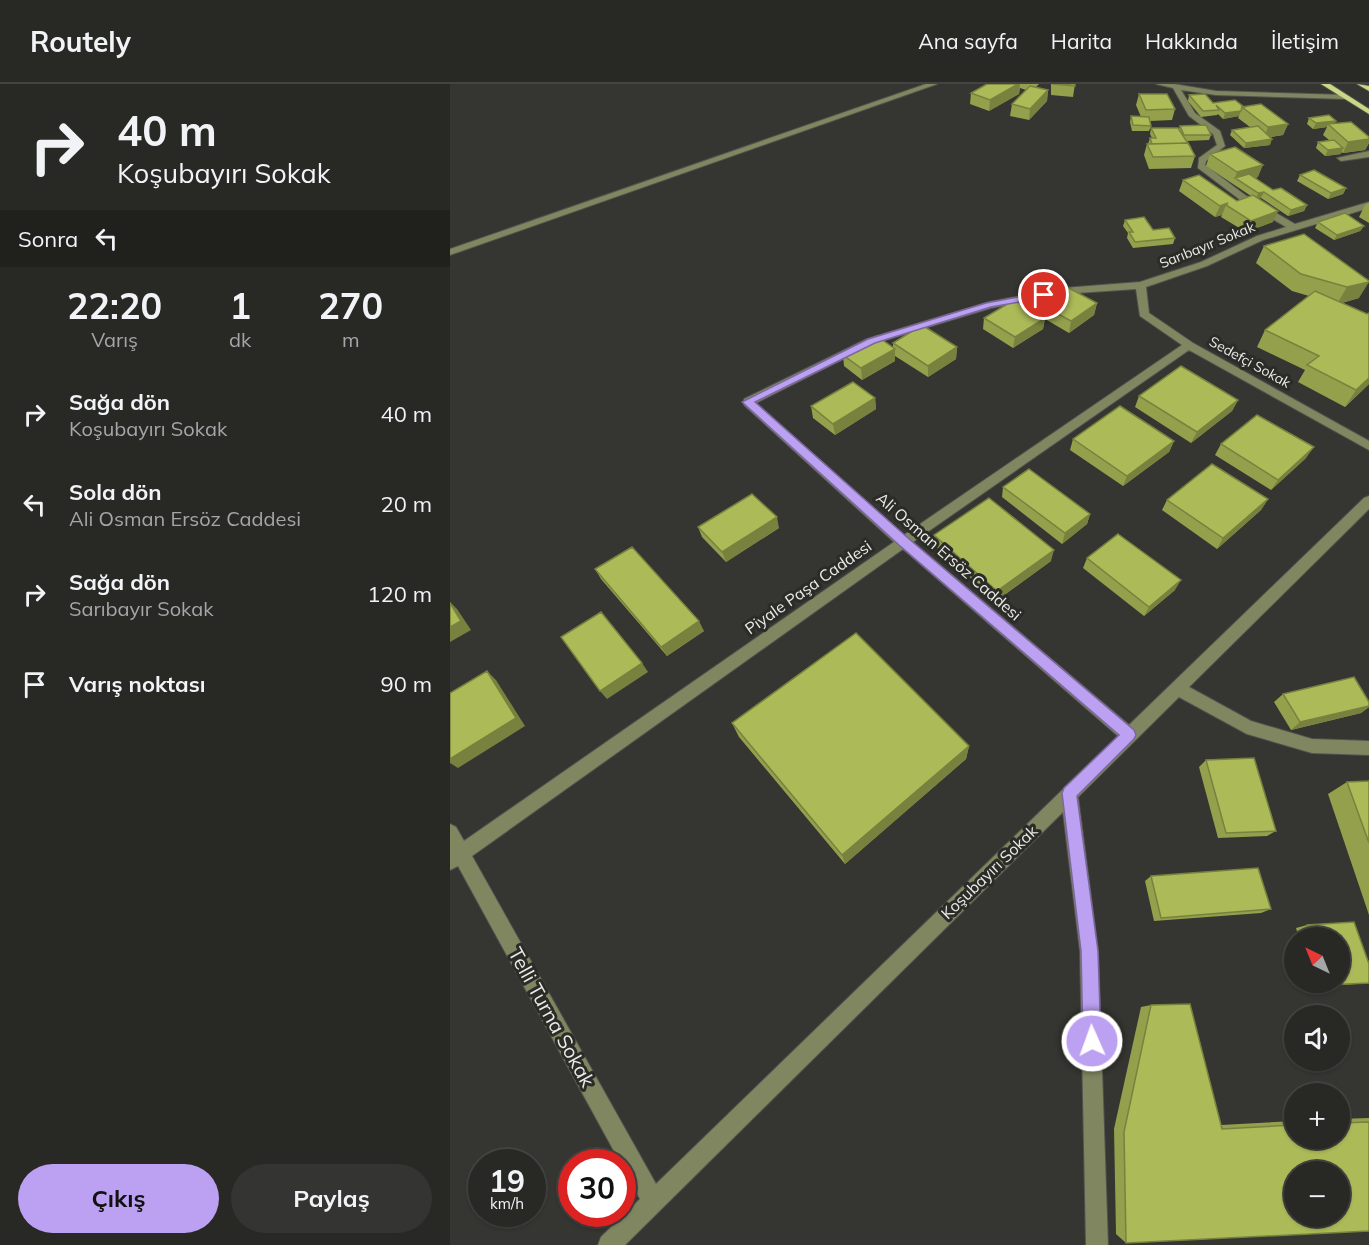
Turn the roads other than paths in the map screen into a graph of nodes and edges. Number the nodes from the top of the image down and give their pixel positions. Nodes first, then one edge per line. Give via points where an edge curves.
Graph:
1 (1160, 84) edge
2 (1325, 84) edge
3 (1362, 84) edge
4 (929, 85) edge
5 (1176, 87) junction
6 (1369, 89) edge
7 (1346, 96) junction
8 (1369, 112) edge
9 (1369, 154) edge
10 (1341, 158) edge
11 (1369, 205) edge
12 (1294, 228) junction
13 (450, 252) edge
14 (1141, 285) junction
15 (1190, 345) junction
16 (748, 402) joint
17 (1369, 446) edge
18 (1369, 501) edge
19 (903, 542) junction
20 (1176, 688) junction
21 (1129, 735) junction
22 (1369, 748) edge
23 (1069, 793) junction
24 (450, 833) edge
25 (455, 857) edge
26 (653, 1201) junction
27 (609, 1245) edge
28 (1097, 1245) edge

1 - 5 street
2 - 7 main road
3 - 6 main road
4 - 13 street
5 - 7 street via 1216,93
5 - 12 street via 1192,114 1217,133 1221,146 1202,160 1201,166 1242,197
7 - 8 main road
9 - 10 street
11 - 12 street, Sarıbayır Sokak
12 - 14 street, Sarıbayır Sokak
14 - 15 street, Sedefçi Sokak via 1144,314
14 - 16 street, Sarıbayır Sokak via 1063,291 989,305 871,341
15 - 17 street, Sedefçi Sokak
15 - 19 street, Piyale Paşa Caddesi
16 - 19 street, Ali Osman Ersöz Caddesi
18 - 20 street, Koşubayırı Sokak
19 - 21 street, Ali Osman Ersöz Caddesi
19 - 25 street, Piyale Paşa Caddesi
20 - 21 street, Koşubayırı Sokak
20 - 22 street via 1247,727 1311,746
21 - 23 street, Koşubayırı Sokak
23 - 26 street, Koşubayırı Sokak
23 - 28 street via 1089,951
24 - 25 street, Telli Turna Sokak
25 - 26 street, Telli Turna Sokak
26 - 27 street, Koşubayırı Sokak

